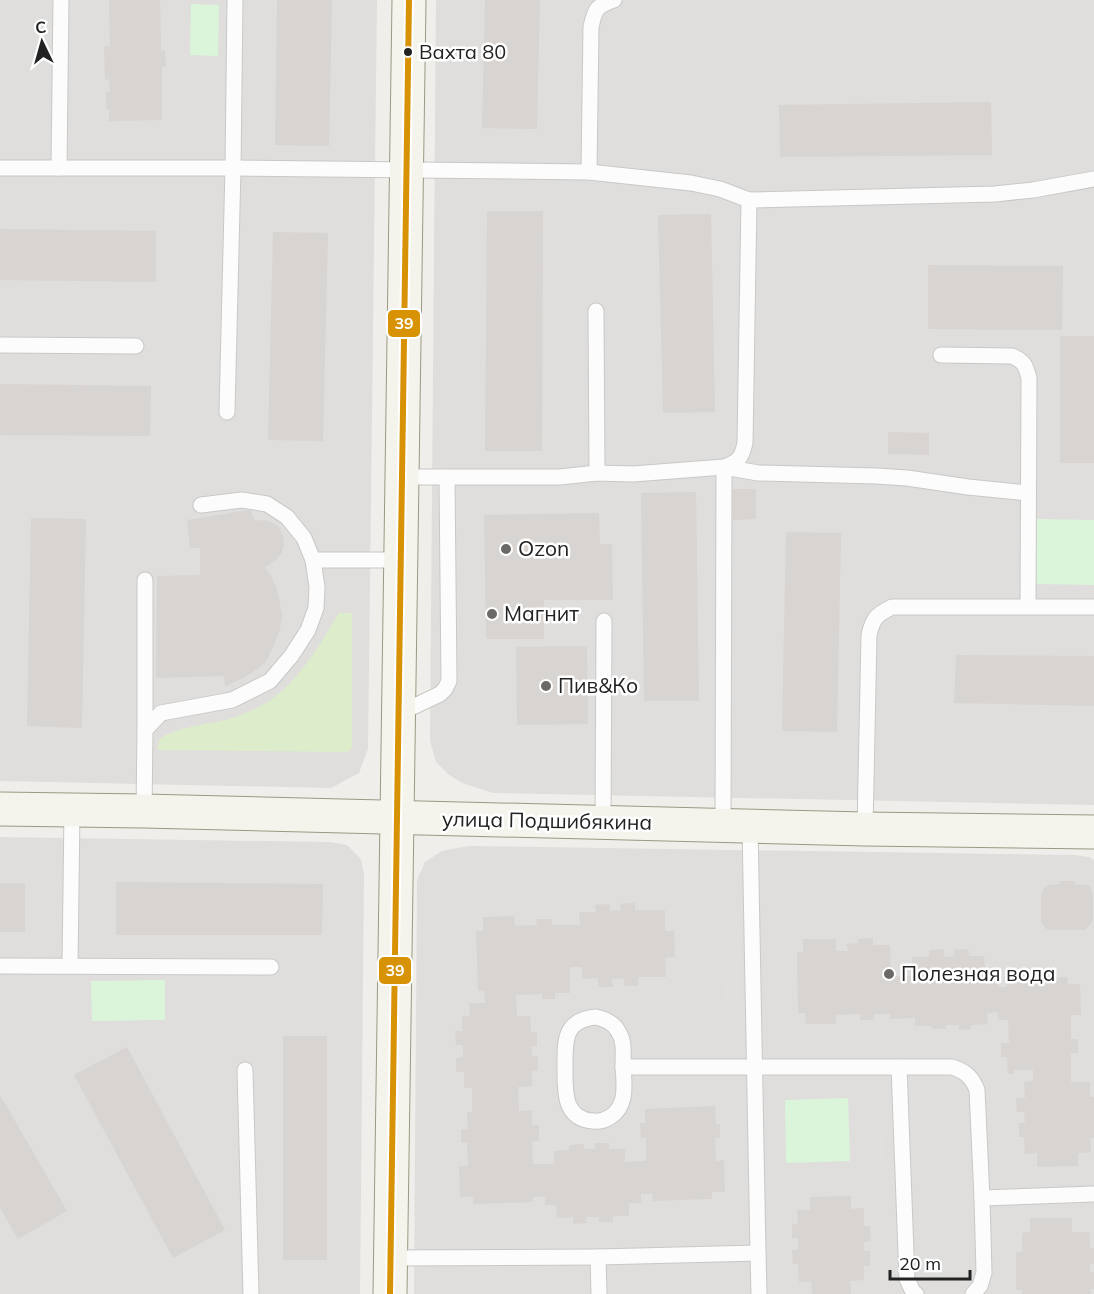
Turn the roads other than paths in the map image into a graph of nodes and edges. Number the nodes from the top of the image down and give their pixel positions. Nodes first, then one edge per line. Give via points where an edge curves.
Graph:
1 (61, 0) edge
2 (235, 0) edge
3 (409, 0) edge
4 (614, 0) edge
5 (0, 168) edge
6 (59, 168) junction
7 (233, 168) junction
8 (406, 170) junction
9 (589, 172) junction
10 (1094, 179) edge
11 (749, 200) junction
12 (596, 311) dead end
13 (0, 345) edge
14 (136, 346) dead end
15 (941, 355) dead end
16 (227, 412) dead end
17 (724, 467) junction
18 (597, 473) junction
19 (402, 477) junction
20 (447, 477) junction
21 (1028, 493) junction
22 (201, 505) dead end
23 (313, 560) junction
24 (400, 560) junction
25 (145, 580) dead end
26 (1028, 606) junction
27 (1094, 607) edge
28 (604, 621) dead end
29 (398, 714) junction
30 (145, 730) junction
31 (0, 809) edge
32 (72, 811) junction
33 (144, 811) junction
34 (397, 817) junction
35 (603, 823) junction
36 (737, 826) junction
37 (865, 829) junction
38 (1094, 832) edge
39 (0, 966) edge
40 (70, 966) junction
41 (271, 967) dead end
42 (899, 1067) junction
43 (623, 1068) junction
44 (755, 1068) junction
45 (245, 1070) dead end
46 (1094, 1194) edge
47 (982, 1198) junction
48 (758, 1253) junction
49 (598, 1257) junction
50 (390, 1258) junction
51 (250, 1294) edge
52 (390, 1294) edge
53 (599, 1294) edge
54 (759, 1294) edge
55 (916, 1294) edge
56 (973, 1294) edge

1 - 6 lane
2 - 7 lane
3 - 8 main road
4 - 9 lane via 594,11 591,27
5 - 6 lane
6 - 7 lane
7 - 8 lane
7 - 16 lane
8 - 9 lane
8 - 19 main road
9 - 11 lane via 691,183
10 - 11 lane via 995,194
11 - 17 lane via 745,443 742,455
12 - 18 lane
13 - 14 lane
15 - 21 lane via 1012,356 1026,367
17 - 18 lane
17 - 21 lane via 758,473 907,478
17 - 36 lane
18 - 20 lane via 560,477
19 - 20 lane
19 - 24 main road
20 - 29 lane via 449,681 440,694
21 - 26 lane
22 - 23 lane via 242,500 267,504 287,517 304,538
23 - 24 lane
23 - 30 lane via 316,608 308,630 270,681 232,700 161,713
24 - 29 main road
25 - 30 lane
26 - 27 lane
26 - 37 lane via 892,607 872,621
28 - 35 lane
29 - 34 main road
30 - 33 lane
31 - 32 main road, улица Подшибякина
32 - 33 main road, улица Подшибякина
32 - 40 lane
33 - 34 main road, улица Подшибякина
34 - 35 main road, улица Подшибякина
34 - 50 main road
35 - 36 main road, улица Подшибякина
36 - 37 main road, улица Подшибякина
36 - 44 lane
37 - 38 main road, улица Подшибякина
39 - 40 lane
40 - 41 lane
42 - 44 lane
42 - 47 lane via 952,1067 974,1082
42 - 55 lane via 907,1279
43 - 43 lane via 624,1097 614,1114 596,1121 573,1112 566,1094 565,1044 573,1026 596,1017 614,1025 622,1037
43 - 44 lane
44 - 48 lane
45 - 51 lane
46 - 47 lane
47 - 56 lane via 984,1273
48 - 49 lane
48 - 54 lane
49 - 50 lane
49 - 53 lane
50 - 52 main road

